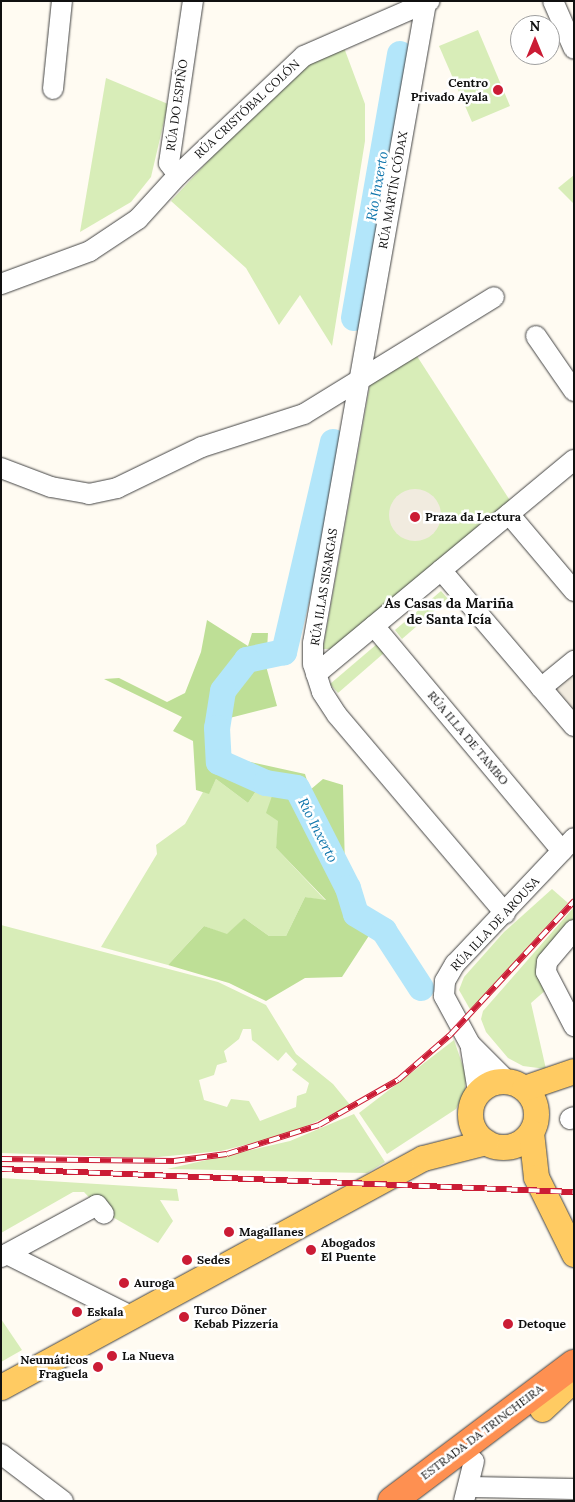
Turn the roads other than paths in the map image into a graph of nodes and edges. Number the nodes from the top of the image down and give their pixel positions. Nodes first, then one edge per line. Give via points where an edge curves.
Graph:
1 (62, 1) edge
2 (193, 1) edge
3 (553, 1) edge
4 (428, 2) edge
5 (574, 49) edge
6 (53, 89) dead end
7 (178, 174) junction
8 (1, 284) edge
9 (494, 297) dead end
10 (536, 336) dead end
11 (360, 377) junction
12 (574, 391) edge
13 (574, 460) edge
14 (1, 468) edge
15 (508, 514) junction
16 (441, 570) junction
17 (572, 584) edge
18 (374, 626) junction
19 (574, 661) edge
20 (316, 674) junction
21 (541, 688) junction
22 (574, 726) edge
23 (568, 844) edge
24 (505, 913) junction
25 (574, 930) edge
26 (574, 1026) edge
27 (470, 1044) junction
28 (574, 1071) edge
29 (515, 1084) junction
30 (574, 1088) edge
31 (474, 1103) junction
32 (533, 1124) junction
33 (493, 1144) junction
34 (428, 1155) junction
35 (536, 1177) junction
36 (104, 1214) dead end
37 (574, 1254) edge
38 (4, 1256) edge
39 (131, 1316) junction
40 (574, 1358) edge
41 (574, 1364) edge
42 (574, 1379) edge
43 (1, 1387) edge
44 (574, 1388) edge
45 (532, 1406) junction
46 (1, 1454) edge
47 (470, 1483) edge
48 (574, 1489) edge
49 (63, 1501) edge
50 (392, 1501) edge
51 (422, 1501) edge

1 - 6 street
2 - 7 street, RÚA DO ESPIÑO via 169,164
3 - 5 street
4 - 7 street, RÚA CRISTÓBAL COLÓN via 304,56
4 - 11 street, RÚA MARTÍN CÓDAX
7 - 8 street via 138,219 90,251
9 - 11 street
10 - 12 street
11 - 14 street via 304,414 202,448 117,488 90,494 51,487
11 - 20 street, RÚA ILLAS SISARGAS via 313,643
13 - 15 street
15 - 16 street
15 - 17 street
16 - 18 street
16 - 21 street
18 - 20 street
18 - 23 street, RÚA ILLA DE TAMBO
19 - 21 street
20 - 24 street, RÚA ILLAS SISARGAS via 337,715
21 - 22 street
23 - 24 street, RÚA ILLA DE AROUSA
24 - 27 street, RÚA ILLA DE AROUSA via 445,981 444,996
25 - 26 street via 547,962 546,972
27 - 29 street, RÚA ILLA DE AROUSA
27 - 31 street, RÚA ILLA DE AROUSA
28 - 29 main road
29 - 31 main road
29 - 32 main road
30 - 32 main road
31 - 33 main road via 472,1125
31 - 34 main road
32 - 33 main road via 521,1141
32 - 35 main road
33 - 34 main road
33 - 35 main road
34 - 39 main road
35 - 37 main road
36 - 38 street via 97,1205
38 - 39 street
39 - 43 main road
40 - 45 main road
41 - 45 highway, ESTRADA DA TRINCHEIRA
42 - 45 main road
44 - 45 highway, ESTRADA DA TRINCHEIRA
45 - 47 highway, ESTRADA DA TRINCHEIRA
45 - 50 highway, ESTRADA DA TRINCHEIRA
46 - 49 street
47 - 48 street
47 - 51 highway, ESTRADA DA TRINCHEIRA

